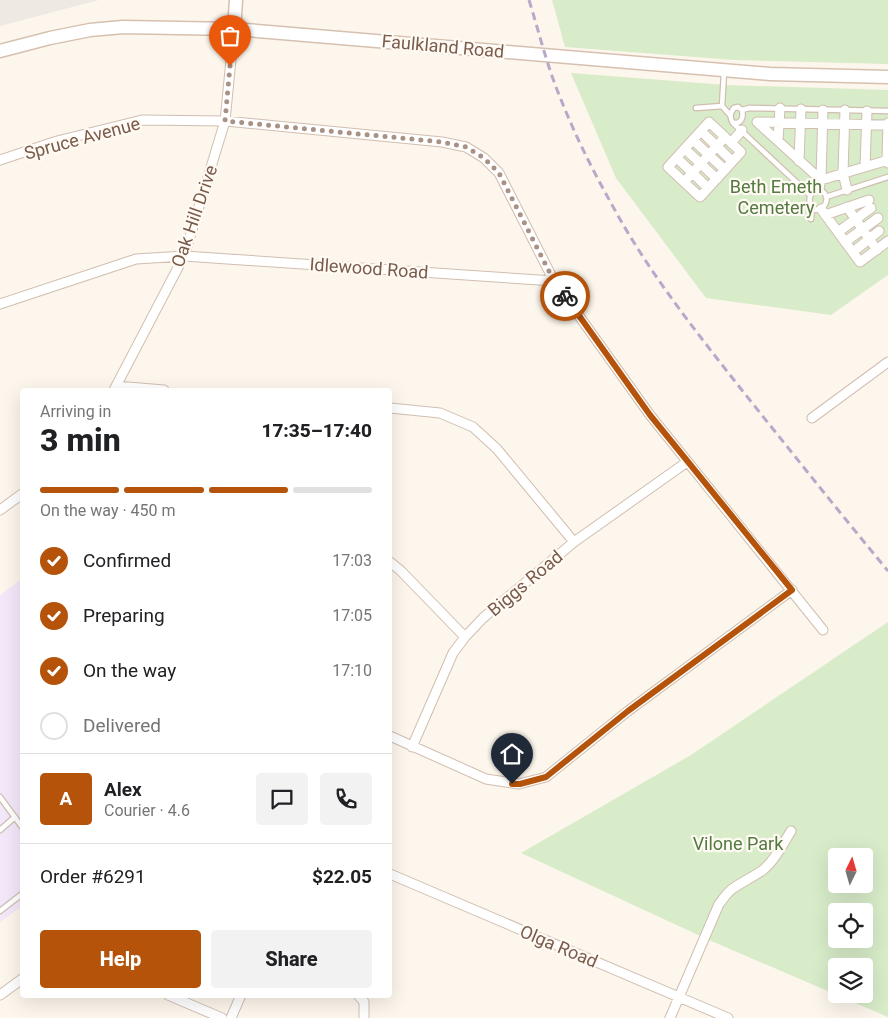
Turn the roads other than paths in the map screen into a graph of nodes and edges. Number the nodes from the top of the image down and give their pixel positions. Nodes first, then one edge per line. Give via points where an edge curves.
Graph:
1 (236, 0) edge
2 (234, 28) junction
3 (0, 51) edge
4 (724, 70) junction
5 (888, 77) edge
6 (722, 106) junction
7 (696, 108) dead end
8 (780, 108) junction
9 (801, 109) junction
10 (742, 110) junction
11 (823, 110) junction
12 (845, 110) junction
13 (867, 110) junction
14 (888, 111) edge
15 (730, 115) junction
16 (225, 121) junction
17 (779, 122) junction
18 (733, 123) junction
19 (801, 123) junction
20 (822, 124) junction
21 (844, 124) junction
22 (888, 124) edge
23 (866, 125) junction
24 (742, 130) junction
25 (700, 132) junction
26 (693, 140) junction
27 (728, 140) junction
28 (778, 141) junction
29 (716, 146) junction
30 (685, 149) junction
31 (709, 155) junction
32 (676, 158) junction
33 (0, 160) edge
34 (732, 161) junction
35 (799, 161) junction
36 (888, 161) edge
37 (701, 164) junction
38 (865, 167) junction
39 (725, 170) junction
40 (692, 173) junction
41 (843, 173) junction
42 (888, 177) edge
43 (716, 179) junction
44 (684, 182) junction
45 (820, 185) junction
46 (708, 188) junction
47 (847, 190) junction
48 (810, 195) junction
49 (826, 197) junction
50 (847, 207) junction
51 (820, 210) junction
52 (878, 218) dead end
53 (811, 219) dead end
54 (856, 219) junction
55 (863, 229) junction
56 (879, 231) dead end
57 (838, 232) junction
58 (870, 238) junction
59 (888, 241) edge
60 (845, 242) junction
61 (877, 250) junction
62 (853, 252) junction
63 (184, 256) junction
64 (554, 281) junction
65 (0, 304) edge
66 (888, 362) edge
67 (115, 388) edge
68 (392, 408) edge
69 (812, 418) dead end
70 (687, 462) junction
71 (20, 495) edge
72 (0, 510) edge
73 (574, 542) junction
74 (392, 564) edge
75 (792, 590) junction
76 (824, 630) dead end
77 (465, 637) junction
78 (392, 737) edge
79 (412, 746) junction
80 (0, 797) edge
81 (15, 817) junction
82 (20, 824) edge
83 (0, 830) edge
84 (791, 830) dead end
85 (392, 875) edge
86 (20, 896) edge
87 (0, 911) edge
88 (20, 980) edge
89 (0, 995) edge
90 (678, 997) junction
91 (175, 998) edge
92 (240, 998) edge
93 (361, 998) edge
94 (222, 1018) edge
95 (231, 1018) edge
96 (364, 1018) edge
97 (670, 1018) edge
98 (728, 1018) edge

1 - 2 main road
2 - 3 main road, Faulkland Road via 123,27 90,30
2 - 4 main road, Faulkland Road
2 - 16 street, Oak Hill Drive
4 - 5 main road, Faulkland Road
4 - 6 lane
6 - 7 lane
6 - 15 lane
8 - 9 lane
8 - 10 lane
8 - 17 street
9 - 11 lane
9 - 19 street
10 - 15 lane via 734,108
10 - 18 lane via 740,122
11 - 12 lane
11 - 20 street
12 - 13 lane
12 - 21 street
13 - 14 lane
13 - 23 street
15 - 18 lane
16 - 33 street, Spruce Avenue via 142,120 57,141
16 - 63 street, Oak Hill Drive
16 - 64 street, Spruce Avenue via 466,147 499,173
17 - 19 street
17 - 28 street
17 - 28 street via 757,122
18 - 24 lane
19 - 20 street
19 - 35 street
20 - 21 street
20 - 45 street
21 - 23 street
21 - 41 street
22 - 23 street
22 - 36 street
23 - 38 street
24 - 27 street
24 - 48 lane
25 - 26 street
25 - 27 street via 709,122
25 - 29 street
26 - 30 street
26 - 31 street
27 - 29 street
27 - 34 street via 741,152
28 - 35 street
29 - 31 street
29 - 34 street
30 - 32 street
30 - 37 street
31 - 37 street
31 - 39 street
32 - 40 street
32 - 44 street via 668,167
34 - 39 street
35 - 45 street
36 - 38 street
37 - 40 street
37 - 43 street
38 - 41 street
39 - 43 street
40 - 44 street
40 - 46 street
41 - 45 street
41 - 47 street
42 - 47 lane
43 - 46 street
44 - 46 street via 700,197
45 - 48 lane
45 - 49 lane
47 - 49 lane
48 - 51 lane via 810,201
49 - 51 lane
50 - 51 street
50 - 54 street
50 - 54 street via 870,204
51 - 53 lane
51 - 57 street
52 - 55 street
54 - 55 street
54 - 57 street
55 - 58 street
55 - 60 street
56 - 58 street
57 - 60 street
58 - 61 street
58 - 62 street
59 - 61 street
60 - 62 street
61 - 62 street via 860,262
63 - 64 street, Idlewood Road
63 - 65 street, Idlewood Road via 136,259
63 - 67 street, Oak Hill Drive
64 - 70 street, Spruce Avenue
66 - 69 street
68 - 73 street via 440,412 473,427 497,448
70 - 73 street, Biggs Road
70 - 75 street, Spruce Avenue
71 - 72 street
73 - 77 street, Biggs Road
74 - 77 street
75 - 76 street, Spruce Avenue
75 - 79 street via 628,711 546,777 520,784 486,779
77 - 79 street, Biggs Road via 453,653
78 - 79 street
80 - 81 lane
81 - 82 lane
81 - 83 lane
84 - 90 street via 764,868 724,896
85 - 90 street, Olga Road
86 - 87 lane
88 - 89 street
90 - 97 street
90 - 98 street, Olga Road
91 - 94 street
92 - 95 street
93 - 96 street via 364,1002

